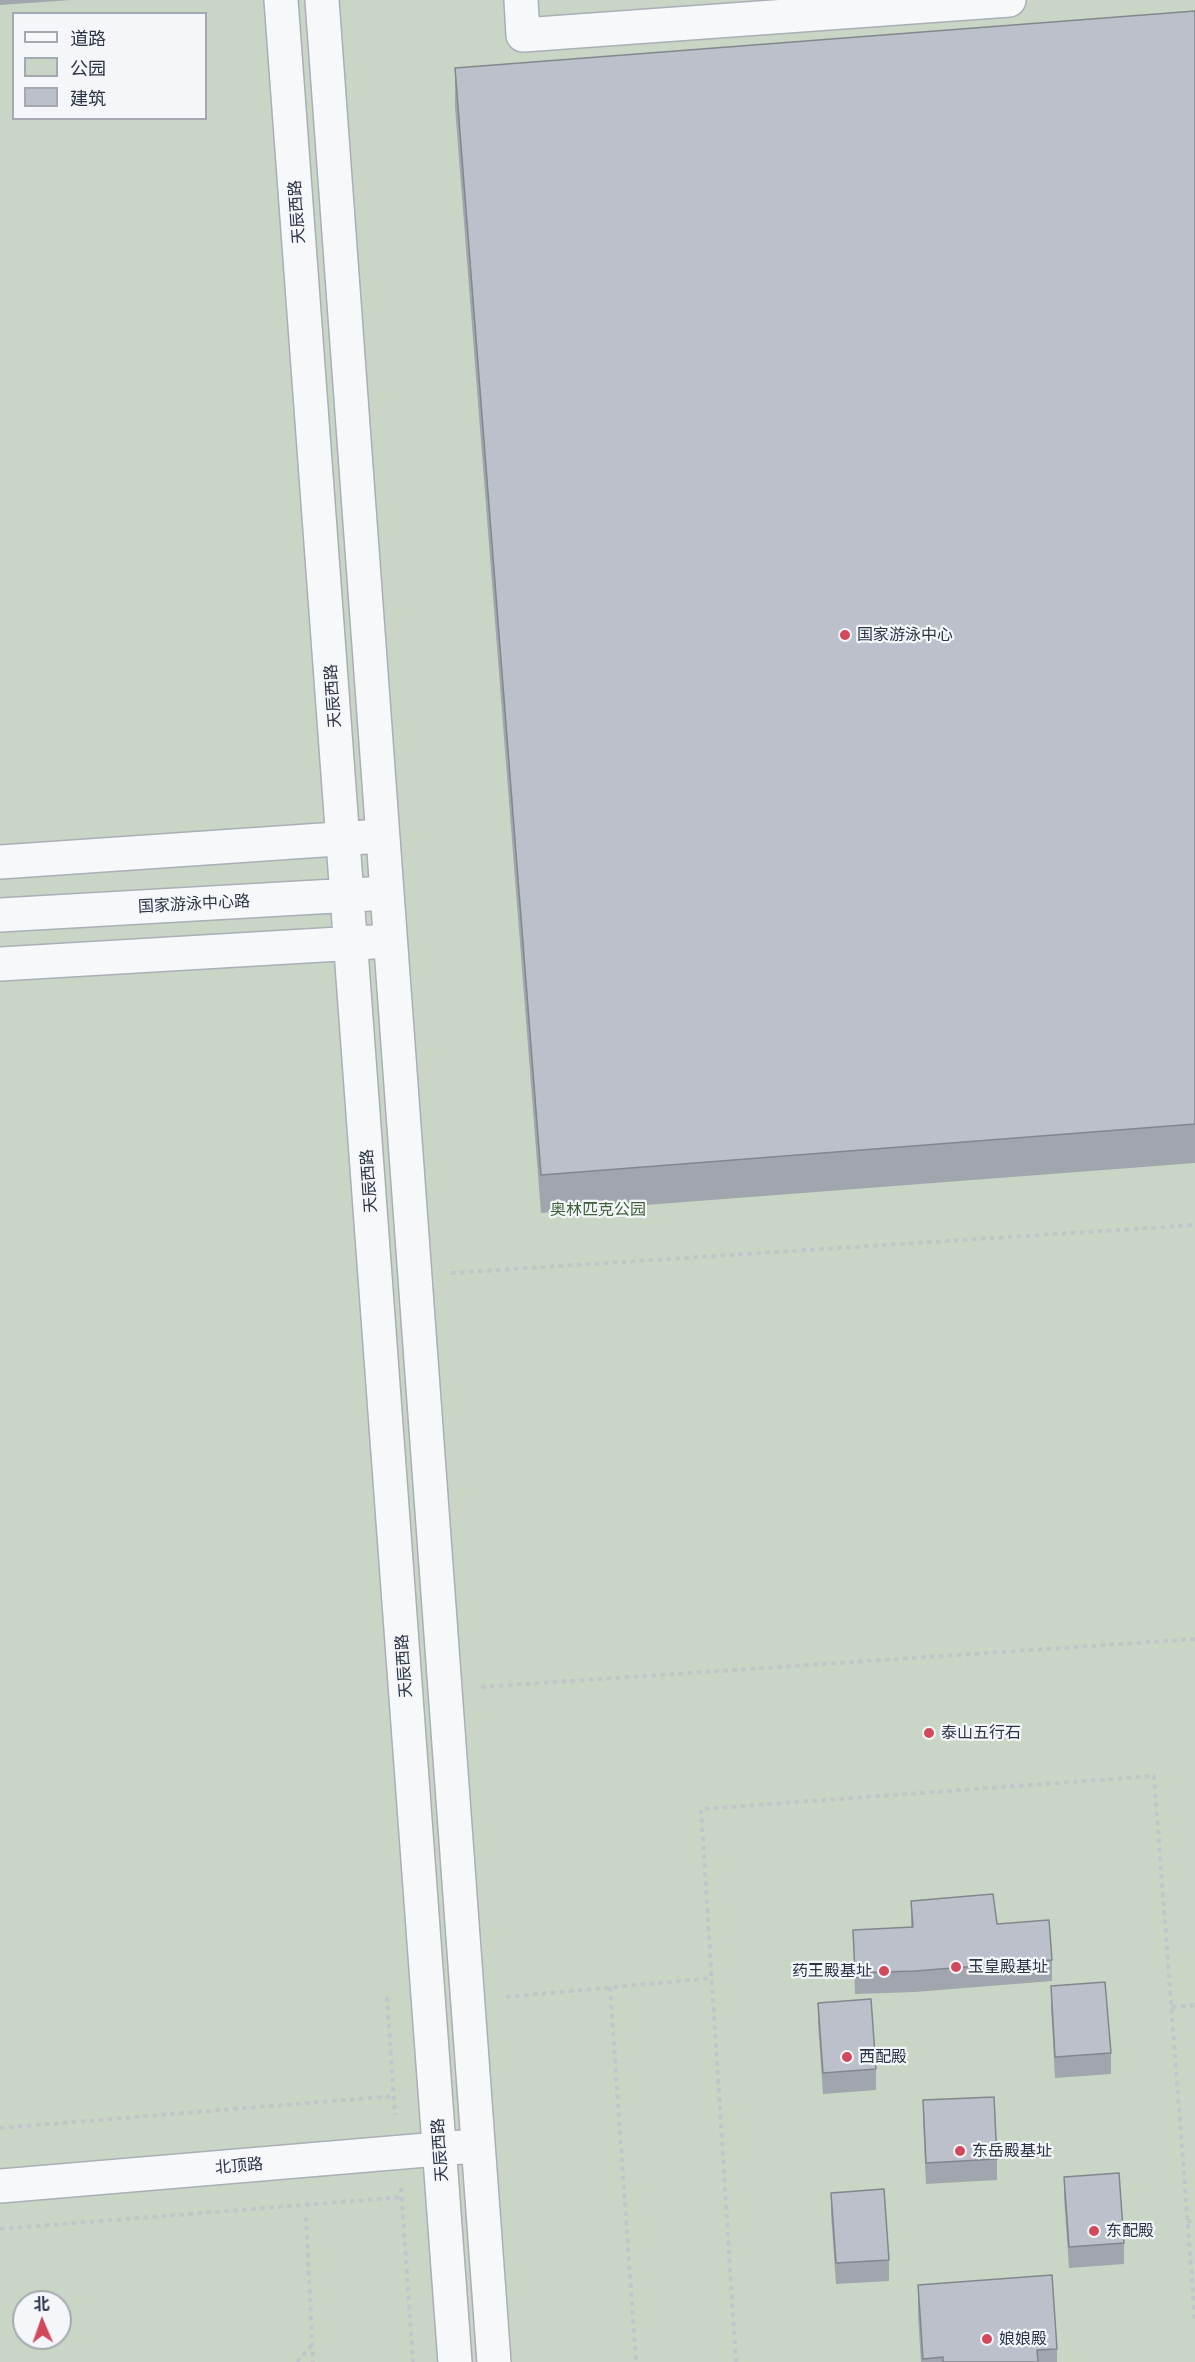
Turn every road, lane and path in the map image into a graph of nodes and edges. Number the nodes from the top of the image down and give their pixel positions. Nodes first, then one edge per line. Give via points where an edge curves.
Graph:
1 (281, 0) edge
2 (322, 0) edge
3 (521, 0) edge
4 (1009, 0) edge
5 (383, 836) junction
6 (344, 839) junction
7 (0, 862) edge
8 (387, 893) junction
9 (348, 896) junction
10 (0, 915) edge
11 (391, 940) junction
12 (352, 943) junction
13 (0, 964) edge
14 (1195, 1225) edge
15 (451, 1273) dead end
16 (1195, 1639) edge
17 (480, 1687) dead end
18 (712, 1978) junction
19 (610, 1987) junction
20 (503, 1997) dead end
21 (1195, 2005) edge
22 (1172, 2007) junction
23 (436, 2091) junction
24 (0, 2128) edge
25 (478, 2146) junction
26 (440, 2149) junction
27 (0, 2186) edge
28 (443, 2195) junction
29 (306, 2217) dead end
30 (1187, 2221) junction
31 (1195, 2221) edge
32 (0, 2229) edge
33 (1195, 2321) edge
34 (313, 2344) junction
35 (297, 2362) edge
36 (313, 2362) edge
37 (455, 2362) edge
38 (494, 2362) edge
39 (636, 2362) edge
40 (736, 2362) edge

1 - 6 street, 天辰西路
2 - 5 street
3 - 4 street via 523,35
5 - 6 street
5 - 8 street
6 - 7 street
6 - 9 street, 天辰西路
8 - 9 street, 国家游泳中心路
8 - 11 street
9 - 10 street, 国家游泳中心路
9 - 12 street, 天辰西路
11 - 12 street
11 - 25 street
12 - 13 street
12 - 23 street, 天辰西路
14 - 15 path
16 - 17 path
18 - 19 path
18 - 22 path via 702,1809 1154,1776
18 - 40 path
19 - 20 path
19 - 39 path
21 - 22 path
22 - 30 path
23 - 24 path
23 - 26 street, 天辰西路
25 - 26 street, 北顶路
25 - 38 street
26 - 27 street, 北顶路
26 - 28 street, 天辰西路
28 - 32 path
28 - 37 street, 天辰西路
29 - 34 path
30 - 31 path
30 - 33 path
34 - 35 path
34 - 36 path

